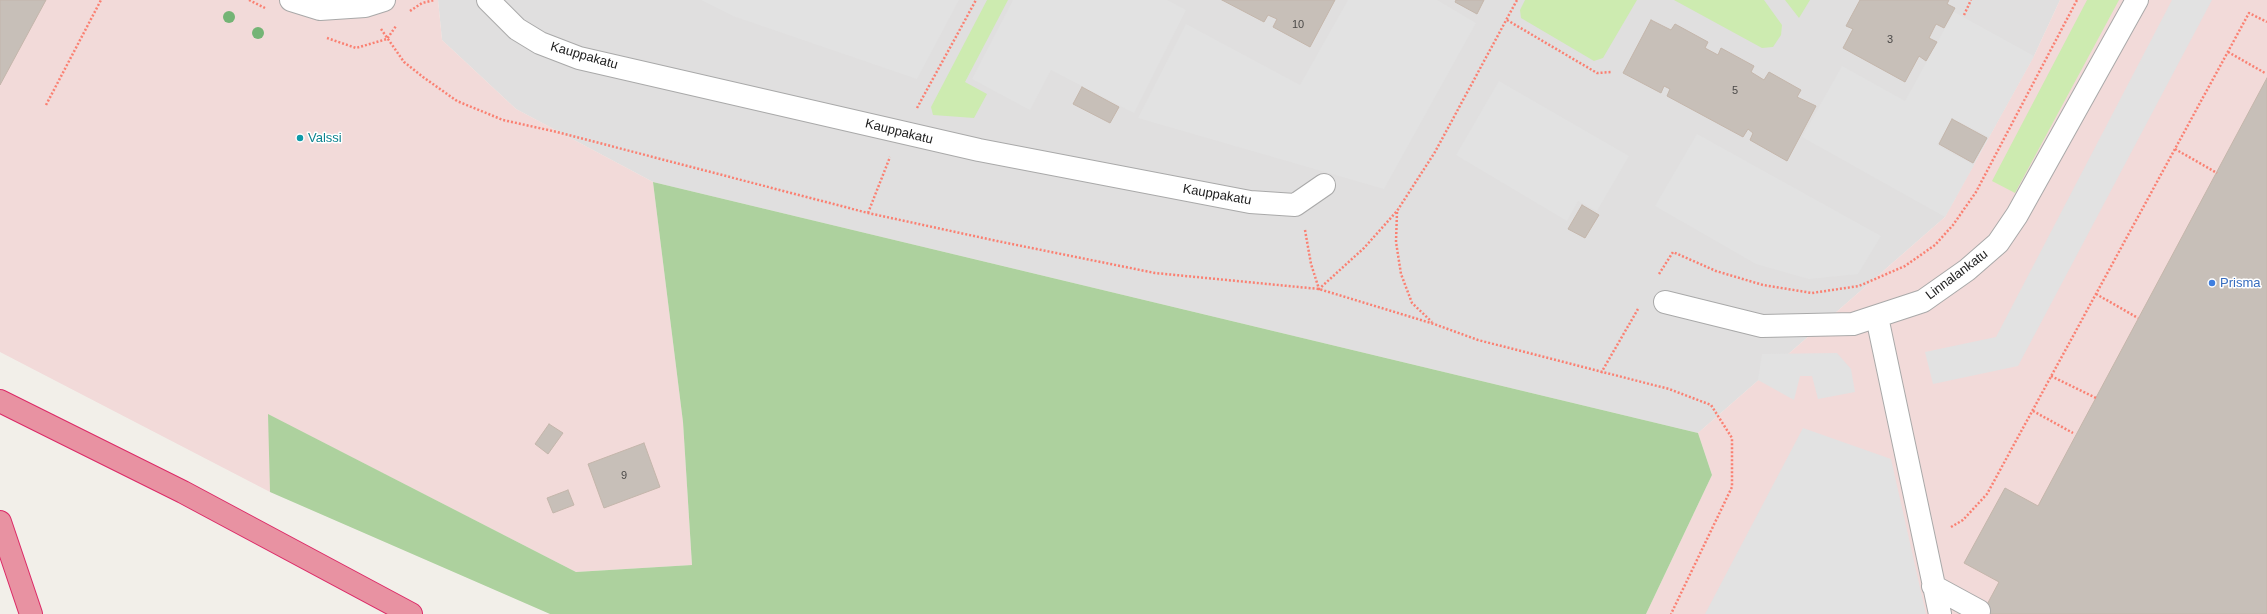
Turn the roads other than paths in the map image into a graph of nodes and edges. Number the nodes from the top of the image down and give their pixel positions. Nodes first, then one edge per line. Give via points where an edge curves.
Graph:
1 (291, 0) edge
2 (488, 0) edge
3 (2137, 0) edge
4 (375, 3) edge
5 (1324, 185) dead end
6 (1665, 302) dead end
7 (1877, 317) junction
8 (0, 401) edge
9 (0, 522) edge
10 (1933, 586) junction
11 (1979, 611) dead end
12 (31, 614) edge
13 (411, 614) edge
14 (1940, 614) edge

1 - 4 street via 320,9
2 - 5 street, Kauppakatu via 517,29 540,43 579,58 902,133 1242,200 1295,205
3 - 7 street, Linnalankatu via 2017,215 1998,243 1967,270 1923,301
6 - 7 street, Linnalankatu via 1762,326 1853,324
7 - 10 street
8 - 13 highway via 183,492
9 - 12 highway
10 - 11 street
10 - 14 street

